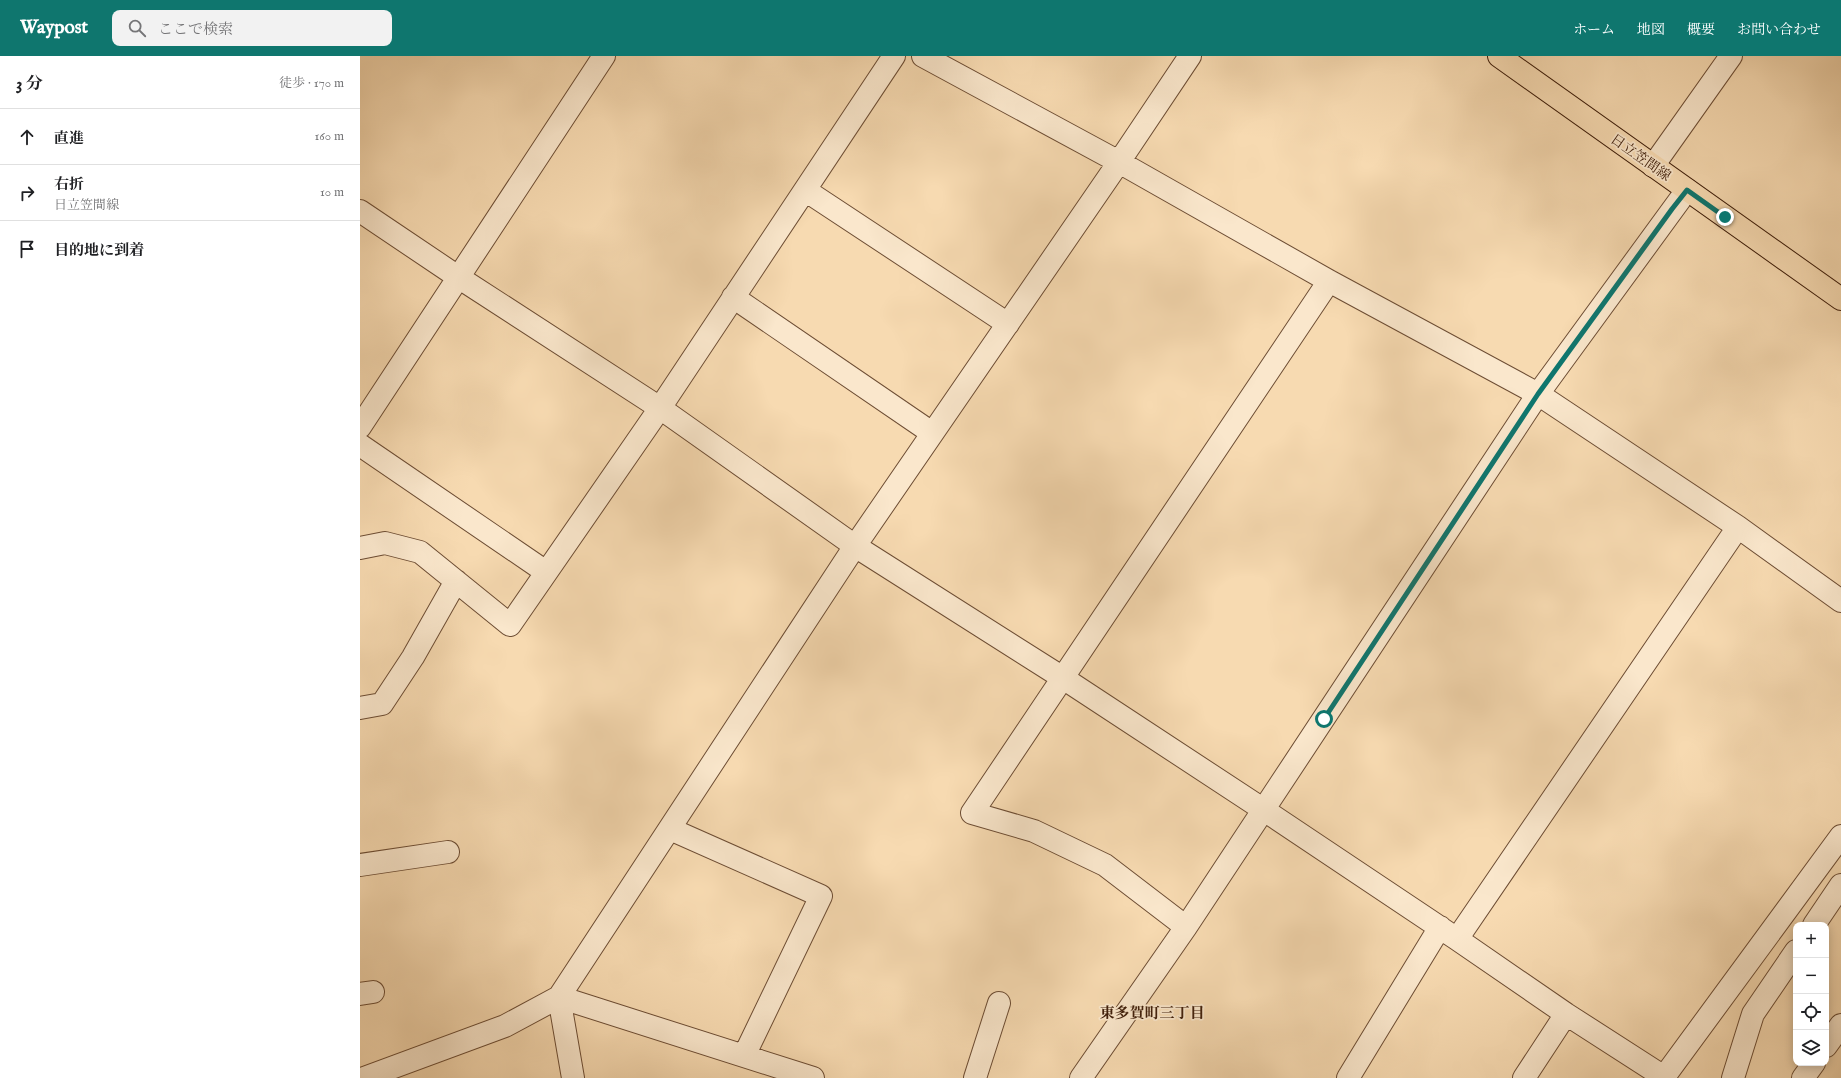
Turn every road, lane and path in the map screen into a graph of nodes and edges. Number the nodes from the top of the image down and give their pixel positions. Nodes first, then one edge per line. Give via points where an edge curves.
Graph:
1 (604, 56) edge
2 (894, 56) edge
3 (923, 56) edge
4 (1190, 56) edge
5 (1499, 56) edge
6 (1731, 56) edge
7 (1119, 162) junction
8 (1653, 166) junction
9 (805, 190) junction
10 (1687, 190) junction
11 (360, 211) edge
12 (458, 277) junction
13 (1329, 281) junction
14 (733, 297) junction
15 (1841, 299) edge
16 (1008, 324) junction
17 (1538, 394) junction
18 (660, 408) junction
19 (360, 427) edge
20 (932, 433) junction
21 (360, 445) edge
22 (1738, 527) junction
23 (855, 546) junction
24 (360, 548) edge
25 (546, 572) junction
26 (456, 581) junction
27 (1841, 601) edge
28 (1063, 678) junction
29 (360, 708) edge
30 (1264, 810) junction
31 (670, 829) junction
32 (1841, 836) edge
33 (448, 852) dead end
34 (360, 865) edge
35 (1841, 885) edge
36 (1816, 922) edge
37 (1186, 927) junction
38 (1449, 933) junction
39 (1793, 955) edge
40 (560, 997) junction
41 (999, 1003) dead end
42 (1566, 1014) junction
43 (1841, 1025) edge
44 (1829, 1042) edge
45 (744, 1056) junction
46 (1812, 1066) edge
47 (364, 1078) edge
48 (573, 1078) edge
49 (813, 1078) edge
50 (975, 1078) edge
51 (1081, 1078) edge
52 (1348, 1078) edge
53 (1524, 1078) edge
54 (1733, 1078) edge
55 (1803, 1078) edge

1 - 12 street
2 - 9 street
3 - 7 street
4 - 7 street
5 - 8 main road, 日立笠間線
6 - 8 street
7 - 13 street
7 - 16 street
8 - 10 main road, 日立笠間線
9 - 14 street
9 - 16 street
10 - 15 main road, 日立笠間線
10 - 17 street
11 - 12 street
12 - 18 street
12 - 19 street
13 - 17 street
13 - 28 street
14 - 18 street
14 - 20 street
16 - 20 street
17 - 22 street
17 - 30 street
18 - 23 street
18 - 25 street
20 - 23 street
21 - 25 street
22 - 27 street
22 - 38 street
23 - 28 street
23 - 31 street
24 - 26 street via 385,543 420,552
25 - 26 street via 510,625
26 - 29 street via 413,657 382,704
28 - 30 street
28 - 37 street via 972,813 1034,831 1105,865
30 - 37 street
30 - 38 street
31 - 40 street
31 - 45 street via 821,896
32 - 42 street via 1664,1077
33 - 34 street
35 - 36 street
37 - 51 street
38 - 42 street
38 - 52 street
39 - 54 street via 1753,1014
40 - 45 street
40 - 47 street via 505,1026
40 - 48 street
41 - 50 street
42 - 53 street
43 - 44 street
45 - 49 street
46 - 55 street

